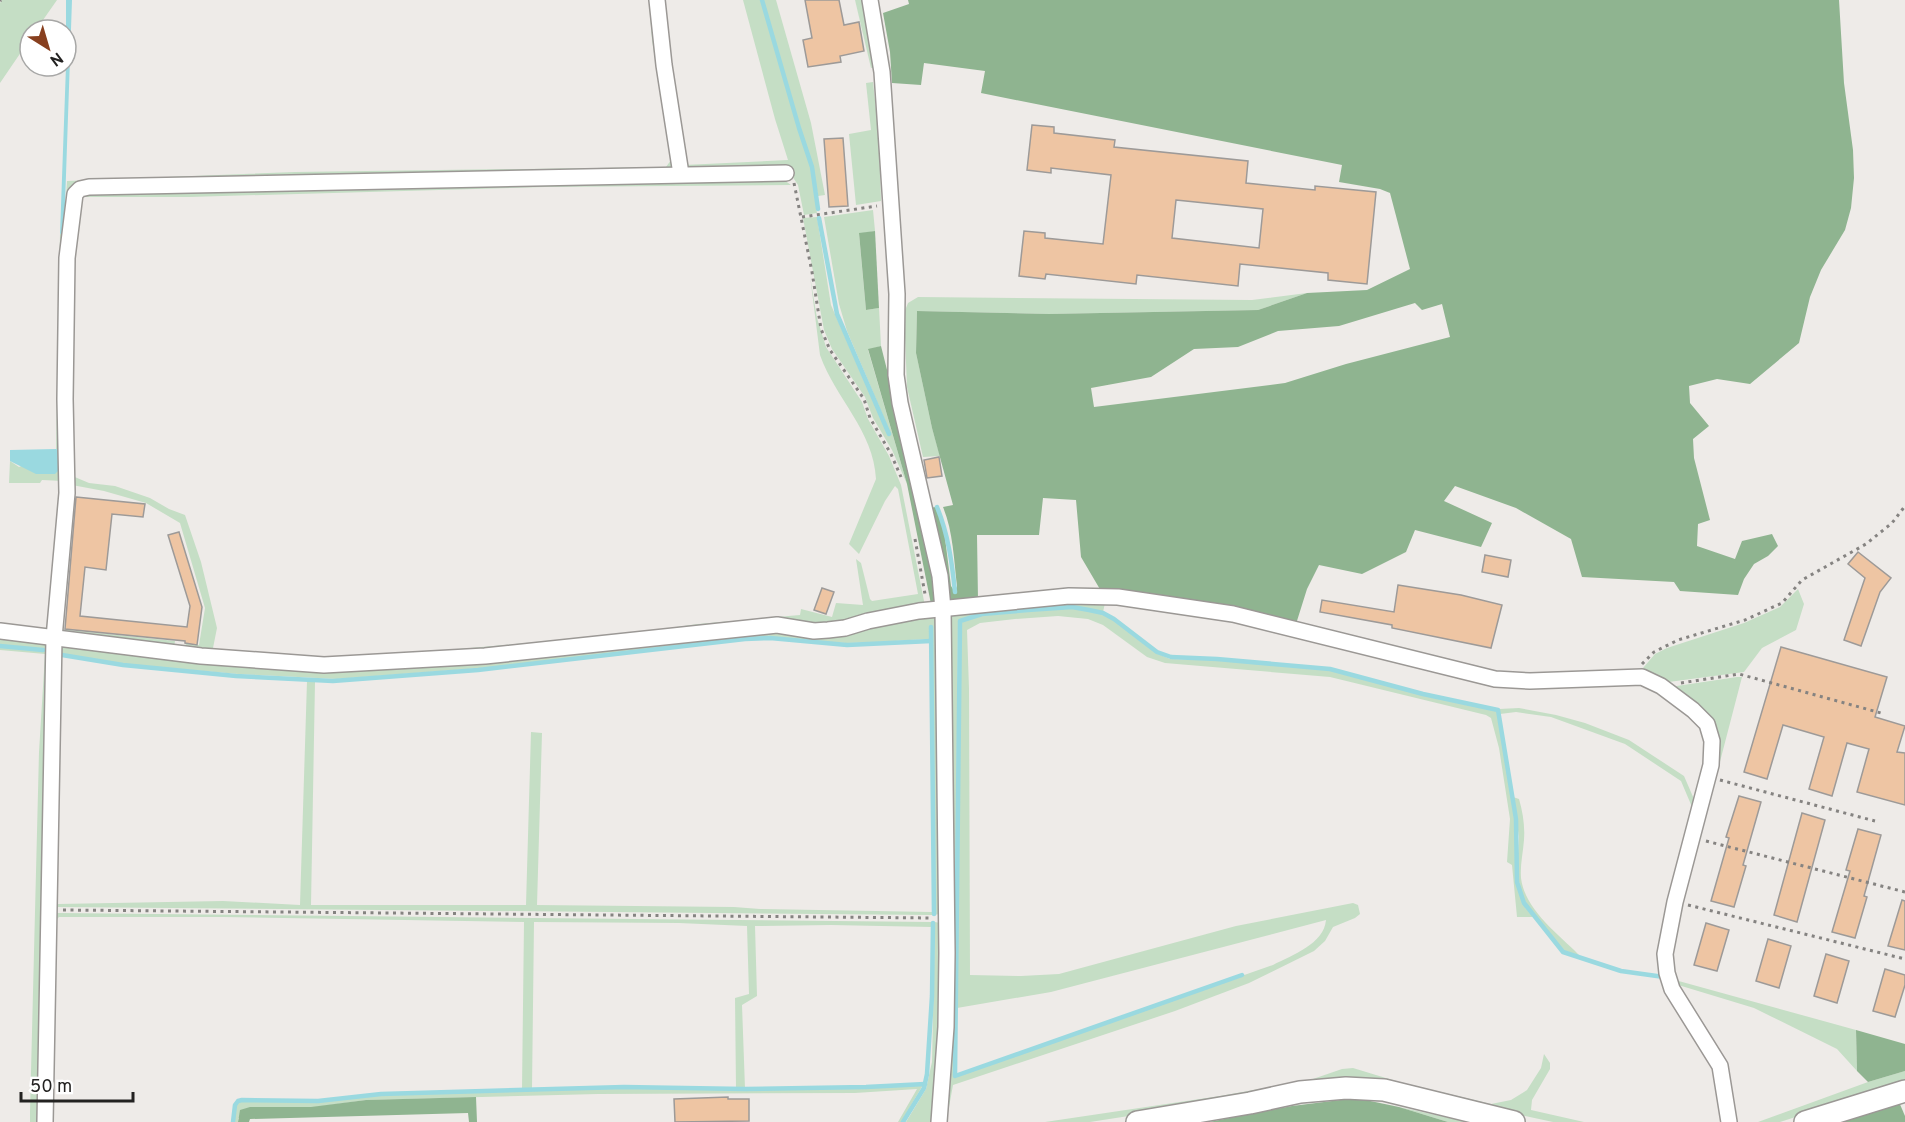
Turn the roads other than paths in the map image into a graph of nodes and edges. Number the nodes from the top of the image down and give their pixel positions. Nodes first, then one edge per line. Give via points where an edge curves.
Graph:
1 (657, 0) edge
2 (870, 0) edge
3 (786, 173) road end
4 (681, 174) junction
5 (936, 610) junction
6 (0, 631) edge
7 (54, 638) junction
8 (1905, 1091) edge
9 (45, 1122) edge
10 (939, 1122) edge
11 (1137, 1122) edge
12 (1514, 1122) edge
13 (1729, 1122) edge
14 (1805, 1122) edge

1 - 4 street
2 - 5 street via 882,72 897,294 896,375 940,576
3 - 4 street
4 - 7 street via 80,189 72,200 67,258 67,493
5 - 7 street via 828,630 777,625 485,656 363,664 276,663
5 - 10 street via 946,918 946,1027
5 - 13 street via 1069,596 1118,597 1233,614 1495,679 1642,677 1661,686 1707,724 1712,741 1708,777 1665,954 1672,989 1719,1066
6 - 7 street
7 - 9 street
8 - 14 street
11 - 12 street via 1300,1092 1346,1089 1384,1090

